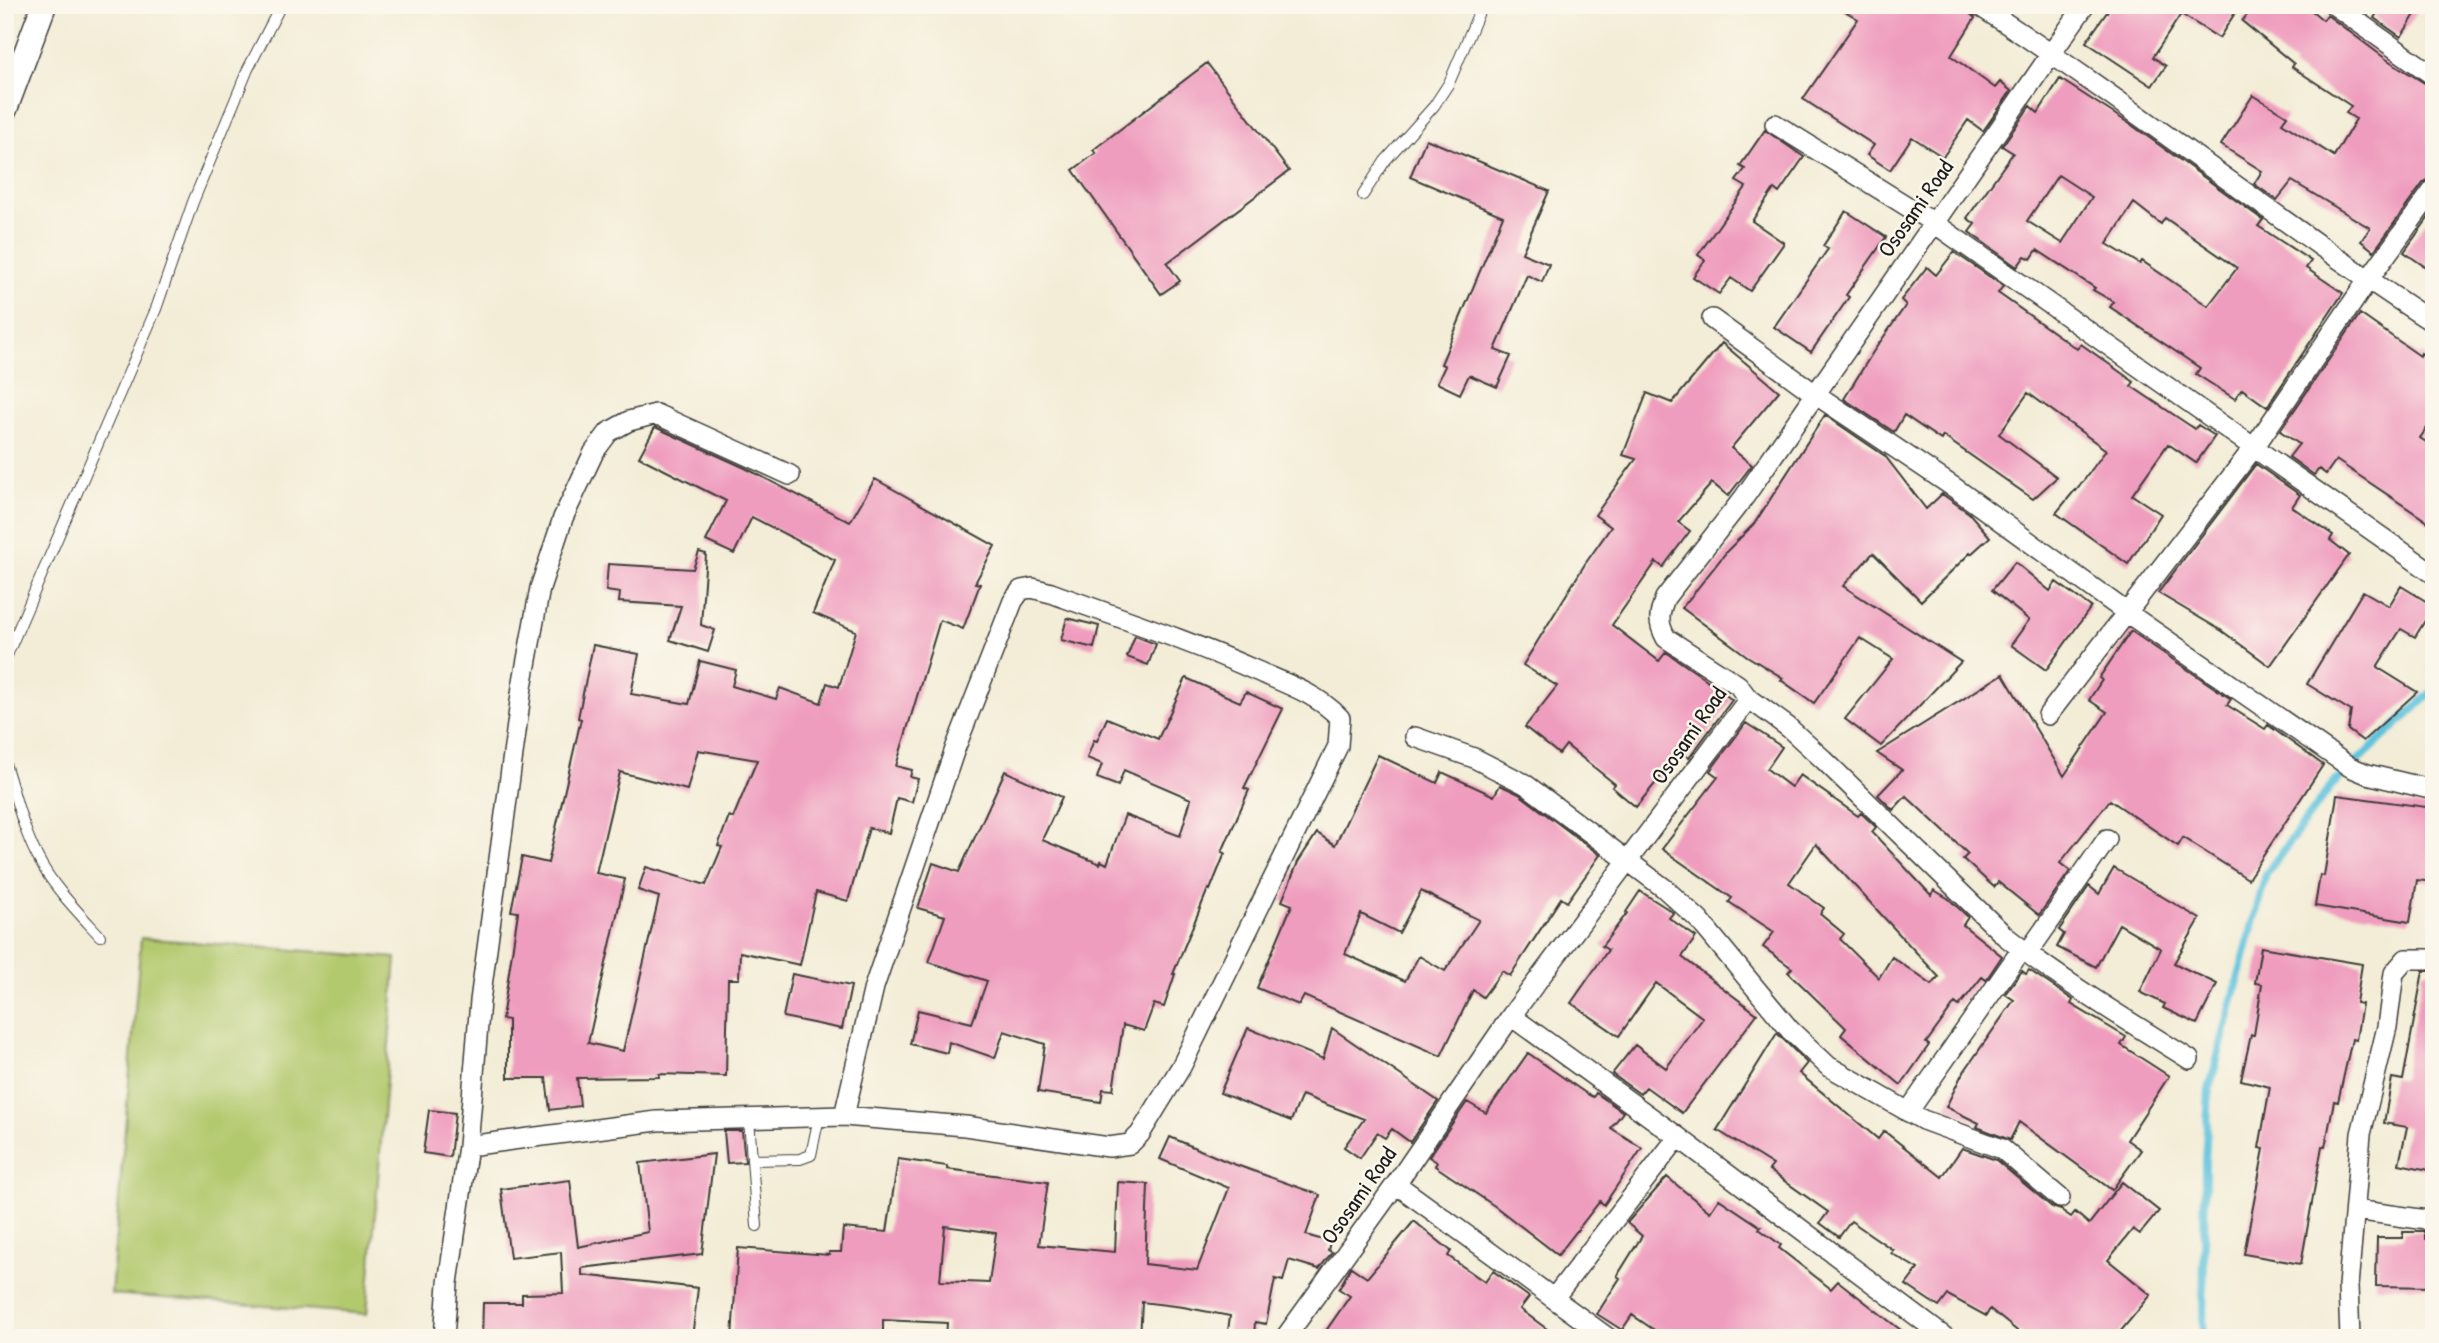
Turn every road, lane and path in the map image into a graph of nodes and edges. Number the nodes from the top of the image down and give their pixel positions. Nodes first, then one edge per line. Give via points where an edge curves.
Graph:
1 (44, 5) edge
2 (281, 5) edge
3 (1482, 5) edge
4 (1978, 5) edge
5 (2085, 5) edge
6 (2333, 5) edge
7 (2052, 53) junction
8 (2434, 76) edge
9 (5, 109) edge
10 (1775, 124) dead end
11 (2434, 189) edge
12 (1363, 195) dead end
13 (1934, 223) junction
14 (2368, 280) junction
15 (1712, 318) dead end
16 (2434, 323) edge
17 (1815, 394) junction
18 (2255, 446) junction
19 (790, 475) dead end
20 (2434, 574) edge
21 (2126, 612) junction
22 (5, 660) edge
23 (1747, 697) junction
24 (2048, 715) dead end
25 (1415, 737) dead end
26 (5, 764) edge
27 (2434, 790) edge
28 (2107, 839) dead end
29 (1628, 859) junction
30 (100, 936) dead end
31 (2024, 951) junction
32 (2434, 959) edge
33 (1511, 1016) junction
34 (2189, 1059) dead end
35 (1909, 1112) junction
36 (844, 1116) junction
37 (819, 1117) junction
38 (749, 1119) junction
39 (1678, 1137) junction
40 (468, 1146) junction
41 (752, 1160) junction
42 (1396, 1184) junction
43 (2060, 1198) dead end
44 (2355, 1210) junction
45 (2434, 1221) edge
46 (757, 1226) dead end
47 (1554, 1298) junction
48 (444, 1338) edge
49 (1285, 1338) edge
50 (1608, 1338) edge
51 (1946, 1338) edge
52 (2350, 1338) edge

1 - 9 street
2 - 22 lane via 248,69 193,202 156,309
3 - 12 lane via 1449,83
4 - 7 street
5 - 7 street, Ososami Road
6 - 8 street
7 - 13 street, Ososami Road
7 - 14 street
10 - 13 street
11 - 14 street
13 - 17 street, Ososami Road
13 - 18 street
14 - 16 street
14 - 18 street
15 - 17 street
17 - 21 street
17 - 23 street, Ososami Road via 1745,496 1665,598 1659,615 1666,638 1738,685
18 - 20 street
18 - 21 street
19 - 40 street via 656,414 609,432 594,452 568,507 540,588 522,687 480,1001
21 - 24 street
21 - 27 street via 2350,767
23 - 29 street, Ososami Road
23 - 31 street via 1824,760
25 - 29 street via 1474,758 1525,784
26 - 30 lane via 37,856
28 - 31 street
29 - 33 street, Ososami Road
29 - 35 street via 1699,920 1790,1030 1828,1066
31 - 34 street
31 - 35 street
32 - 44 street via 2406,959 2394,973 2387,1027 2361,1134
33 - 39 street
33 - 42 street, Ososami Road
35 - 43 street via 2002,1149
36 - 36 street via 874,987 955,749 1021,590 1051,593 1210,650 1309,694 1340,718 1338,746 1181,1067 1130,1144 1109,1147 965,1126
36 - 37 street
37 - 38 street
37 - 41 lane via 811,1155
38 - 40 street via 657,1121
38 - 41 lane
39 - 47 street
39 - 51 street
40 - 48 street
41 - 46 lane
42 - 47 street
42 - 49 street, Ososami Road
44 - 45 street
44 - 52 street via 2347,1286
47 - 50 street

